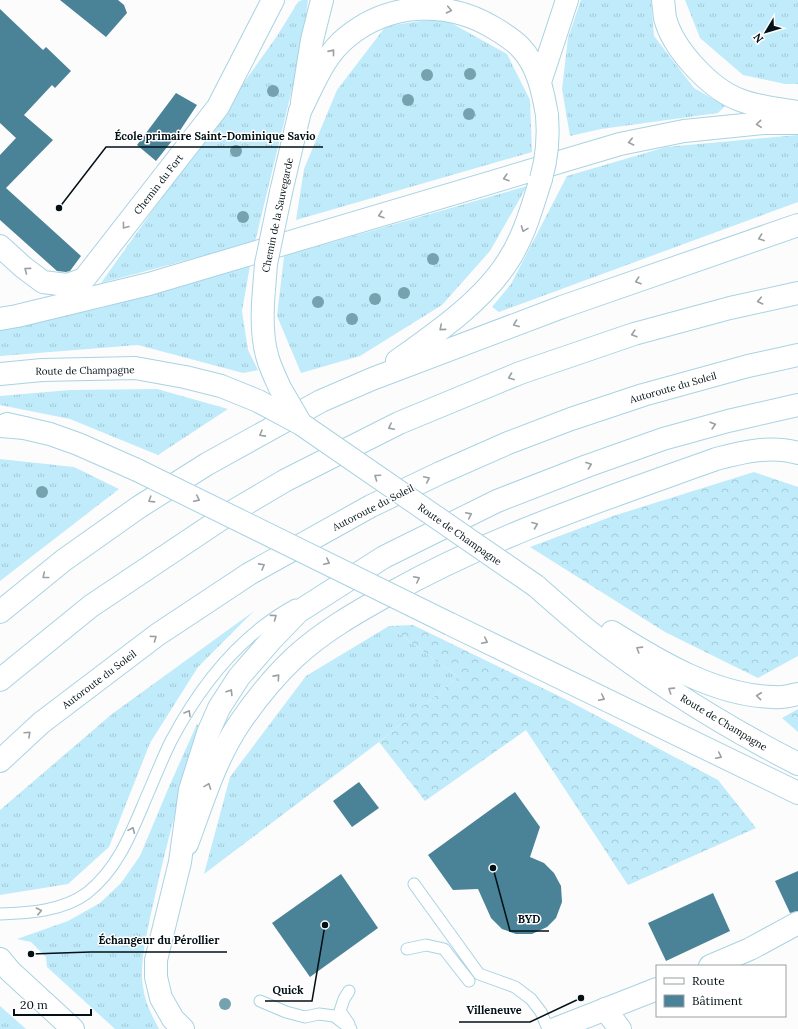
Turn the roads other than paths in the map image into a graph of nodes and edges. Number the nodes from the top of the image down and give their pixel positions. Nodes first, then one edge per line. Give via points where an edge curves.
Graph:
1 (273, 0) edge
2 (322, 0) edge
3 (567, 0) edge
4 (663, 0) edge
5 (540, 82) junction
6 (300, 111) junction
7 (798, 112) edge
8 (798, 122) edge
9 (798, 225) edge
10 (0, 246) edge
11 (798, 293) edge
12 (0, 319) edge
13 (798, 356) edge
14 (0, 374) edge
15 (372, 379) junction
16 (798, 405) edge
17 (0, 423) edge
18 (301, 424) junction
19 (0, 426) edge
20 (25, 428) junction
21 (798, 453) edge
22 (384, 557) junction
23 (536, 586) junction
24 (0, 612) edge
25 (0, 680) edge
26 (798, 694) edge
27 (0, 760) edge
28 (798, 764) edge
29 (795, 793) edge
30 (180, 862) junction
31 (414, 884) dead end
32 (0, 914) edge
33 (798, 923) edge
34 (798, 940) edge
35 (407, 949) dead end
36 (750, 949) junction
37 (0, 959) edge
38 (712, 965) edge
39 (469, 981) dead end
40 (656, 988) edge
41 (349, 991) dead end
42 (260, 1000) dead end
43 (605, 1009) junction
44 (73, 1029) edge
45 (183, 1029) edge
46 (352, 1029) edge
47 (548, 1029) edge
48 (555, 1029) edge
49 (620, 1029) edge

1 -> 10 main road, Chemin du Fort via 218,107 84,279 67,285 43,282
2 - 6 main road, Chemin de la Sauvegarde via 312,40
3 - 5 main road
4 - 7 main road via 666,19 674,39 699,72 712,84 739,100 762,107
6 -> 5 main road via 326,59 346,38 375,20 409,10 444,9 485,22 522,48
5 -> 15 main road, bridge via 549,133 547,152 541,179 520,239 508,262 494,281 469,306
6 - 18 main road, Chemin de la Sauvegarde, bridge via 266,264 262,306 268,359 280,388
8 -> 12 main road via 684,131 620,144 149,284
9 -> 15 main road via 562,307
11 -> 25 main road via 634,334 520,373 398,423 286,480 230,513 91,606
27 -> 13 main road, Autoroute du Soleil via 41,722 157,635 248,574 370,506 494,449 571,419 748,366
14 - 18 main road, Route de Champagne, bridge via 42,370 134,368 221,386 258,401
15 -> 24 main road via 321,401 201,468 139,507 77,551
22 -> 16 main road via 497,501 587,466 663,439
17 - 20 main road
23 -> 18 main road, Route de Champagne, bridge
19 - 20 main road
20 -> 29 main road, bridge via 78,444 137,470
30 -> 21 main road via 223,751 238,726 294,658 339,622 457,559 505,536 566,513 739,453 758,450
30 -> 22 main road via 190,790 208,733 219,708 239,677 298,612
32 -> 22 lane via 30,913 71,902 86,894 112,867 130,835 171,742 207,683 226,660 276,615
26 -> 23 main road via 775,698 756,696 705,682 654,658
28 -> 23 main road, Route de Champagne via 698,707 643,671 587,630
30 - 45 main road via 156,960 156,977 161,998 173,1019
31 - 47 lane via 479,974 515,987 541,1012
33 - 36 main road
34 - 36 main road
35 - 39 lane via 426,945 444,949
36 - 38 main road
37 - 44 main road
40 - 43 main road
41 - 46 lane via 340,1011
42 - 46 lane via 286,1012 305,1017 319,1014 334,1016
43 - 48 main road
43 - 49 main road

